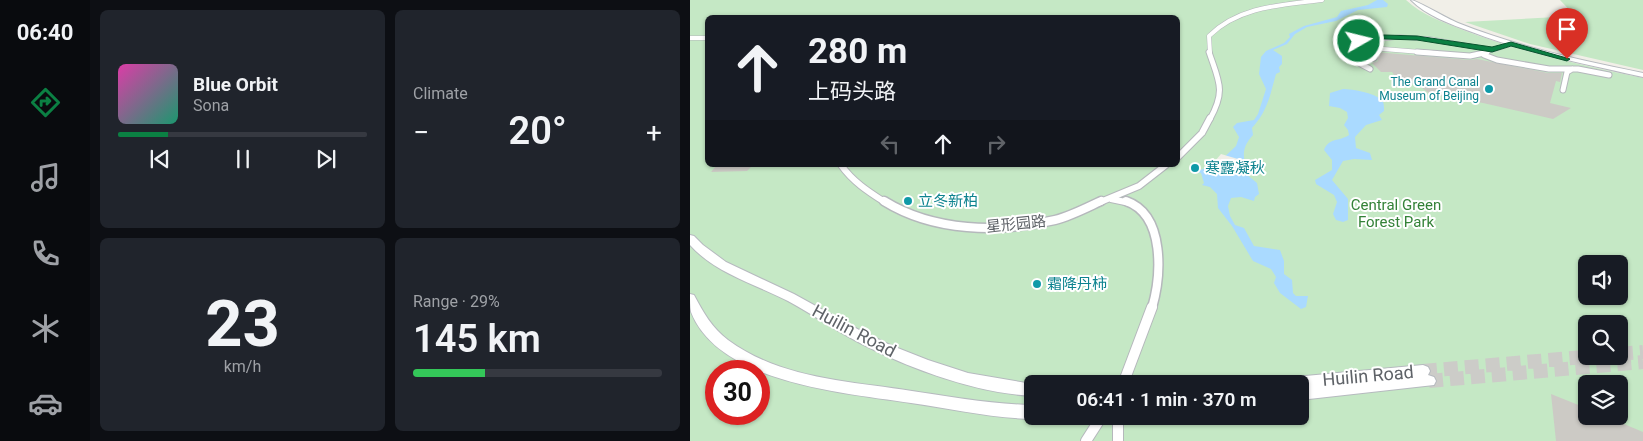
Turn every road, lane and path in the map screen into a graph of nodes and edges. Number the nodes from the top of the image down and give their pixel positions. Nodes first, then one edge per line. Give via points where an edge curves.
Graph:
1 (1322, 0) edge
2 (1413, 0) edge
3 (1419, 0) edge
4 (690, 38) edge
5 (705, 38) edge
6 (1511, 44) junction
7 (1492, 50) junction
8 (1484, 53) junction
9 (1359, 62) junction
10 (1370, 69) dead end
11 (1572, 69) junction
12 (1643, 74) edge
13 (1609, 75) dead end
14 (1563, 90) dead end
15 (1180, 155) edge
16 (842, 167) edge
17 (1163, 167) edge
18 (1111, 199) junction
19 (690, 238) edge
20 (690, 298) edge
21 (1125, 375) edge
22 (1426, 376) tunnel mouth
23 (1309, 387) edge
24 (1024, 389) edge
25 (1024, 411) edge
26 (1096, 425) edge
27 (1118, 425) edge
28 (1086, 441) edge
29 (1118, 441) edge

1 - 15 street via 1257,9 1228,20 1215,30 1210,36 1210,51 1222,89 1202,133
2 - 6 main road via 1452,23
3 - 12 main road via 1450,19 1495,36
4 - 5 street
6 - 7 street
6 - 12 main road
7 - 8 street
7 - 9 street via 1424,38 1384,37 1359,41 1346,48 1347,53
8 - 9 street via 1470,56 1371,48 1368,49 1374,58
8 - 11 street via 1498,60
9 - 10 street
11 - 13 street
11 - 14 street via 1567,72
16 - 18 street, 星形园路 via 862,188 913,217 990,229 1056,220
17 - 18 street, 星形园路 via 1139,186
18 - 21 street via 1132,204 1144,212 1155,236 1159,264 1158,284 1149,319
19 - 24 main road, Huilin Road via 696,247 718,263 919,364 1000,386
20 - 25 main road via 706,327 723,344 754,362 787,375 944,402
22 - 23 main road, Huilin Road
26 - 28 street
27 - 29 street

